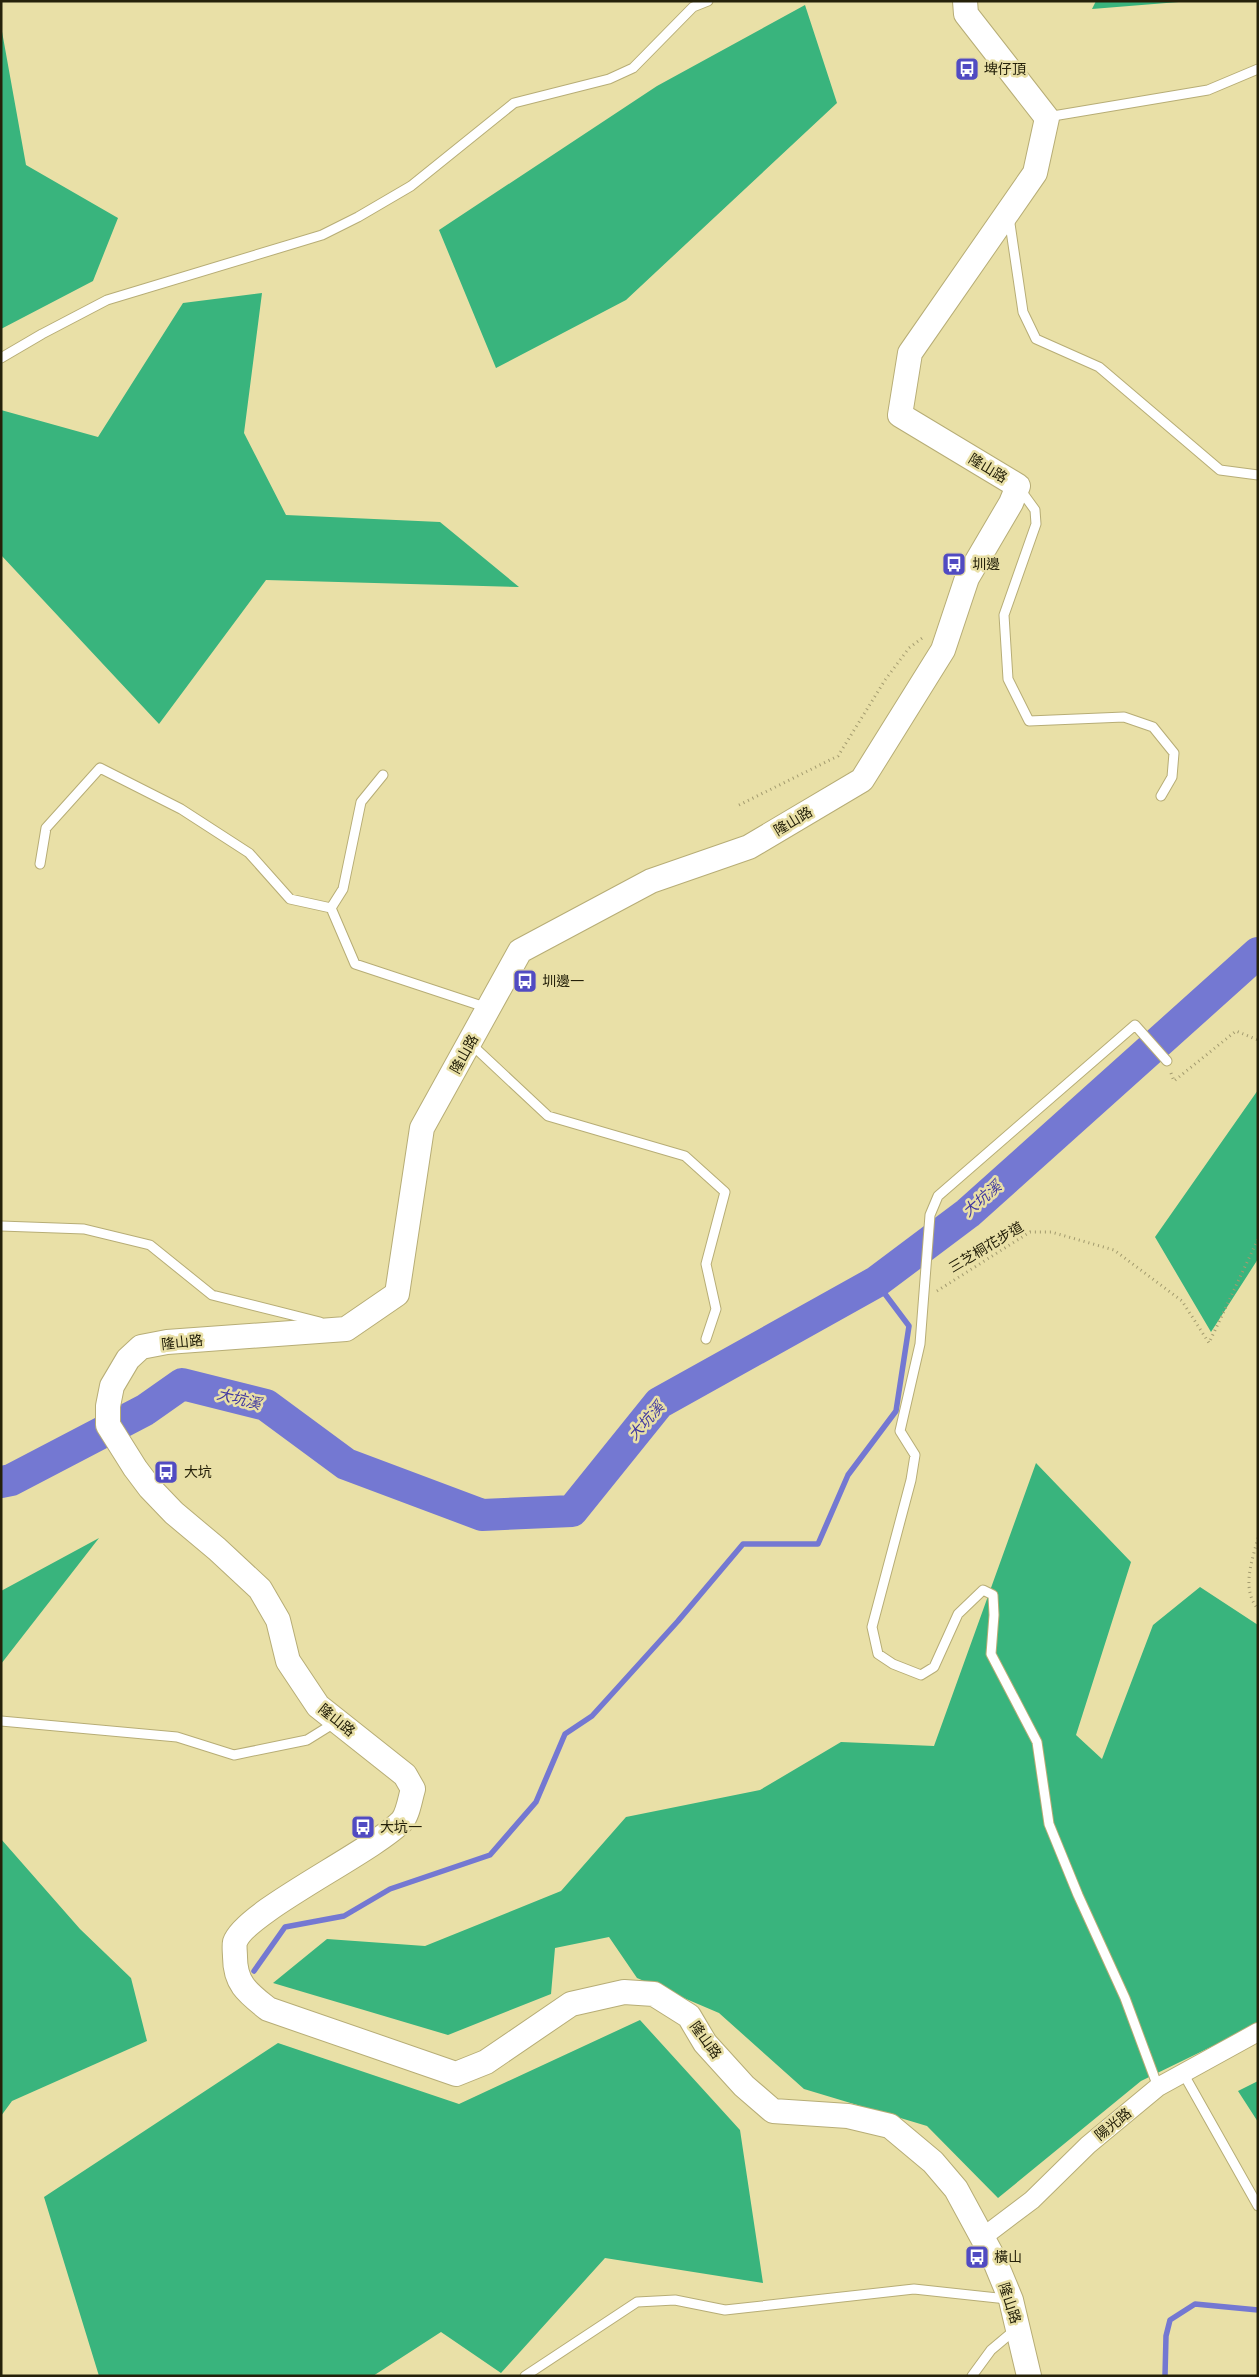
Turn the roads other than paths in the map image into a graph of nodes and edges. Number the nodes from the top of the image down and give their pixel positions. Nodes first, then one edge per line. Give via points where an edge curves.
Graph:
1 (708, 1) edge
2 (965, 1) edge
3 (1258, 69) edge
4 (1047, 118) junction
5 (1009, 214) junction
6 (1, 358) edge
7 (1258, 476) edge
8 (1018, 486) junction
9 (383, 776) dead end
10 (1161, 796) dead end
11 (40, 864) dead end
12 (331, 908) junction
13 (489, 1009) junction
14 (470, 1044) junction
15 (1167, 1060) road end
16 (1, 1226) edge
17 (346, 1328) junction
18 (706, 1339) dead end
19 (1, 1721) edge
20 (338, 1721) junction
21 (1258, 2032) edge
22 (1183, 2073) junction
23 (1158, 2087) junction
24 (1258, 2206) edge
25 (984, 2237) junction
26 (1011, 2300) junction
27 (1018, 2327) junction
28 (525, 2376) edge
29 (972, 2376) edge
30 (1029, 2376) edge

1 - 6 lane via 693,7 633,68 609,79 514,103 411,186 358,218 322,235 107,300
2 - 4 street via 966,14
3 - 4 lane via 1208,90
4 - 5 street, 隆山路 via 1035,173
5 - 7 lane via 1023,312 1036,340 1099,367 1220,470
5 - 8 street, 隆山路 via 910,353 900,415
8 - 10 lane via 1035,510 1036,524 1004,615 1008,679 1029,721 1124,717 1153,727 1174,753 1172,777
8 - 13 street, 隆山路 via 1011,504 967,578 943,650 862,780 749,847 650,881 520,951
9 - 12 lane via 361,802 343,889
11 - 12 lane via 46,828 100,768 181,809 249,853 290,899
12 - 13 lane via 355,964
13 - 14 street, 隆山路
14 - 17 street, 隆山路 via 422,1128 397,1294
14 - 18 lane via 548,1116 685,1156 725,1192 706,1264 716,1309
15 - 23 lane via 1135,1024 938,1196 930,1215 920,1344 900,1432 915,1455 872,1627 878,1654 921,1675 934,1667 958,1614 983,1590 993,1595 990,1654 1037,1742 1049,1824 1125,1998
16 - 17 lane via 84,1229 150,1244 212,1295
17 - 20 street, 隆山路 via 167,1342 141,1347 128,1359 112,1386 108,1406 108,1425 135,1468 174,1513 260,1589 278,1620 288,1661 318,1706
19 - 20 lane via 177,1737 234,1755 307,1740
20 - 25 street, 隆山路 via 405,1775 412,1789 403,1820 360,1853 249,1925 235,1942 235,1970 246,1992 268,2009 456,2074 486,2062 571,2004 624,1992 654,1994 689,2016 705,2043 772,2111 848,2116 890,2126 934,2162 956,2189
21 - 22 street, 陽光路
22 - 23 street, 陽光路
22 - 24 lane
23 - 25 street, 陽光路 via 1088,2145 1032,2200
25 - 26 street, 隆山路
26 - 27 street, 隆山路
26 - 28 lane via 914,2289 725,2310 675,2300 637,2302
27 - 29 lane via 991,2350
27 - 30 street, 隆山路

